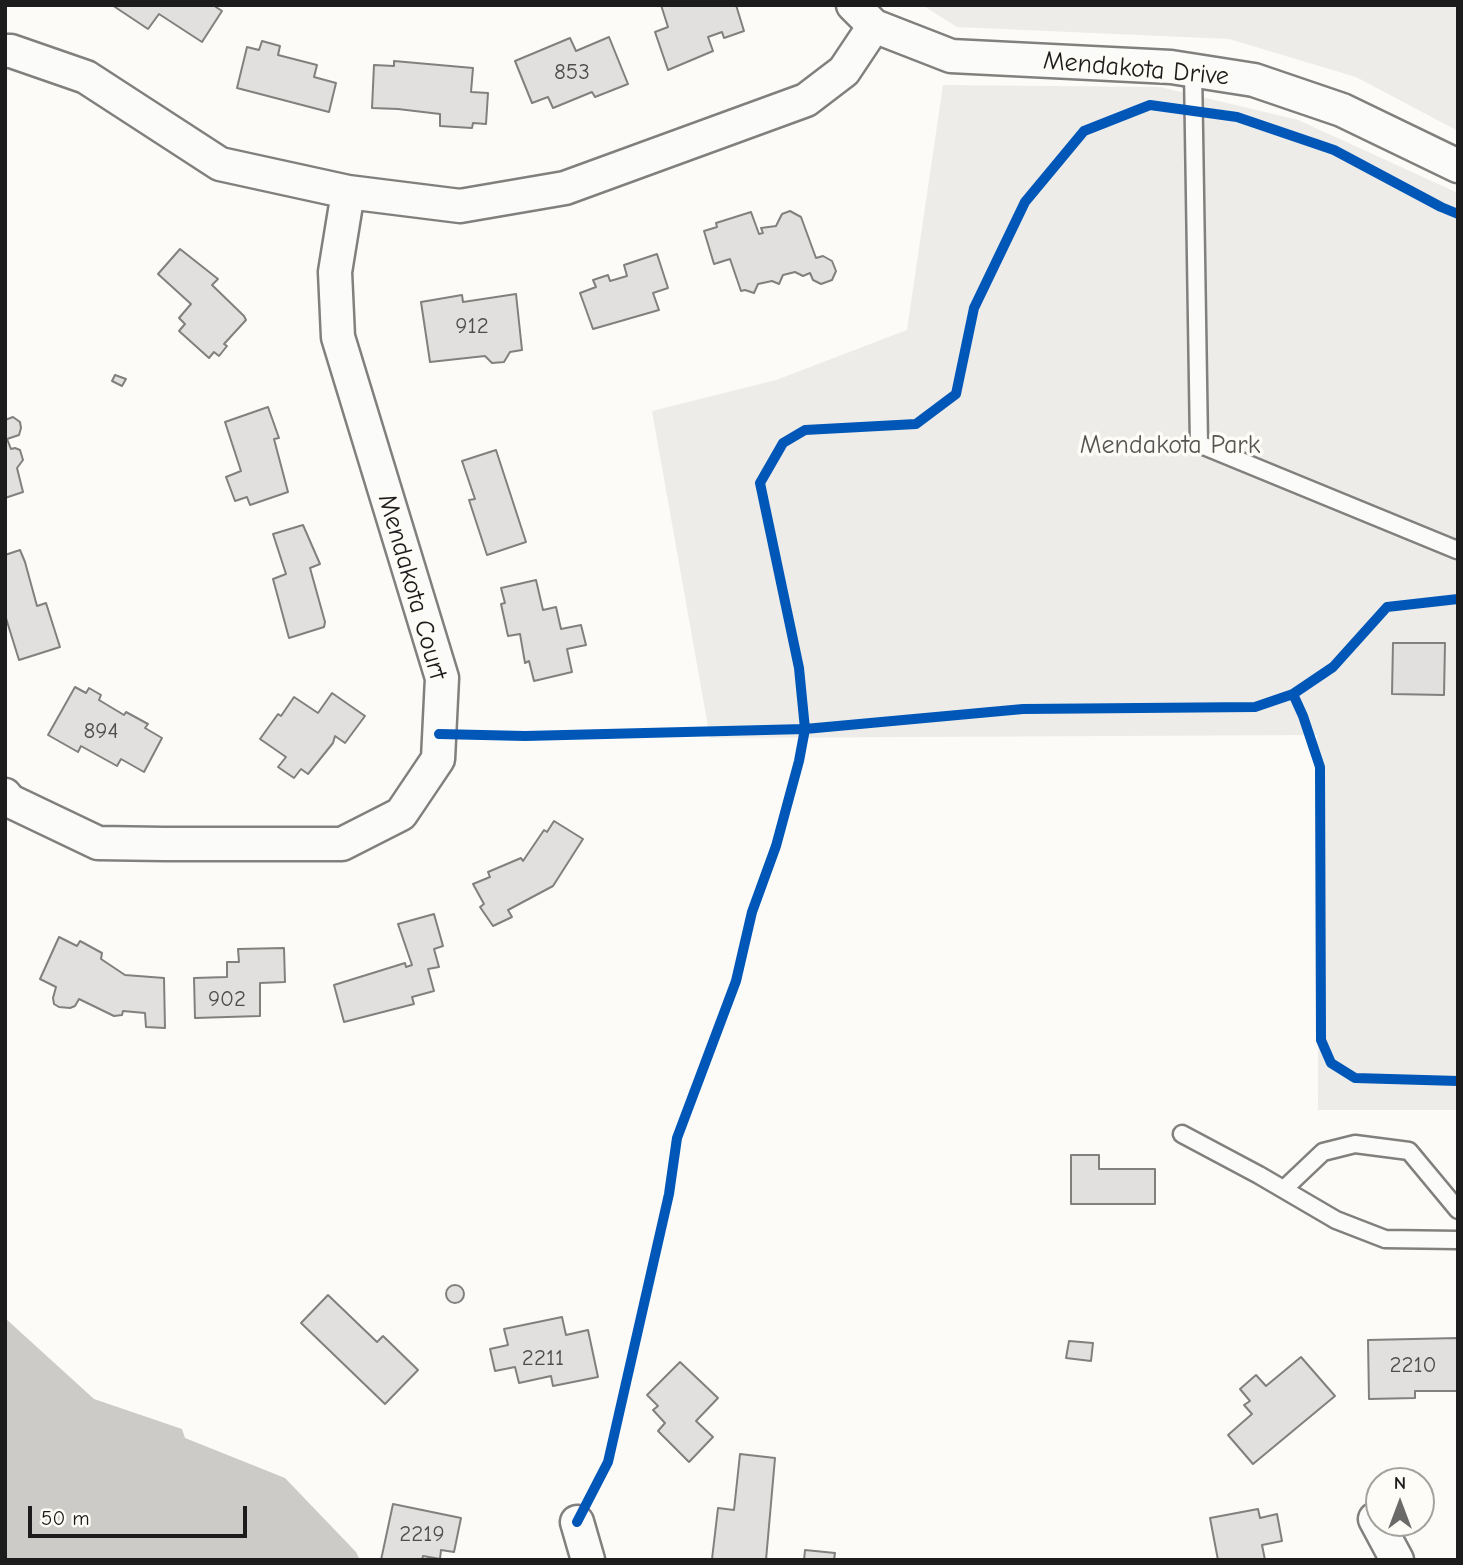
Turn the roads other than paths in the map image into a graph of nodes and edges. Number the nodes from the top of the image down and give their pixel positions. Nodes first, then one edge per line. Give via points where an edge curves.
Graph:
1 (864, 15) edge
2 (5, 51) edge
3 (1193, 70) junction
4 (1458, 166) edge
5 (348, 192) junction
6 (1458, 548) edge
7 (5, 795) edge
8 (1182, 1134) dead end
9 (1284, 1189) junction
10 (1458, 1210) edge
11 (1458, 1240) edge
12 (577, 1522) dead end
13 (1385, 1537) edge
14 (587, 1560) edge
15 (1397, 1560) edge

1 - 3 street, Mendakota Drive via 951,56
1 - 5 street via 844,71 806,100 565,188 460,206
2 - 5 street via 86,77 220,164
3 - 4 street, Mendakota Drive via 1254,80 1342,110
3 - 6 lane via 1199,444
5 - 7 street, Mendakota Court via 335,272 338,337 442,678 438,759 401,814 342,844 98,842
8 - 9 lane
9 - 10 lane via 1323,1152 1355,1144 1409,1151
9 - 11 lane via 1336,1220 1385,1238
12 - 14 street
13 - 15 street

